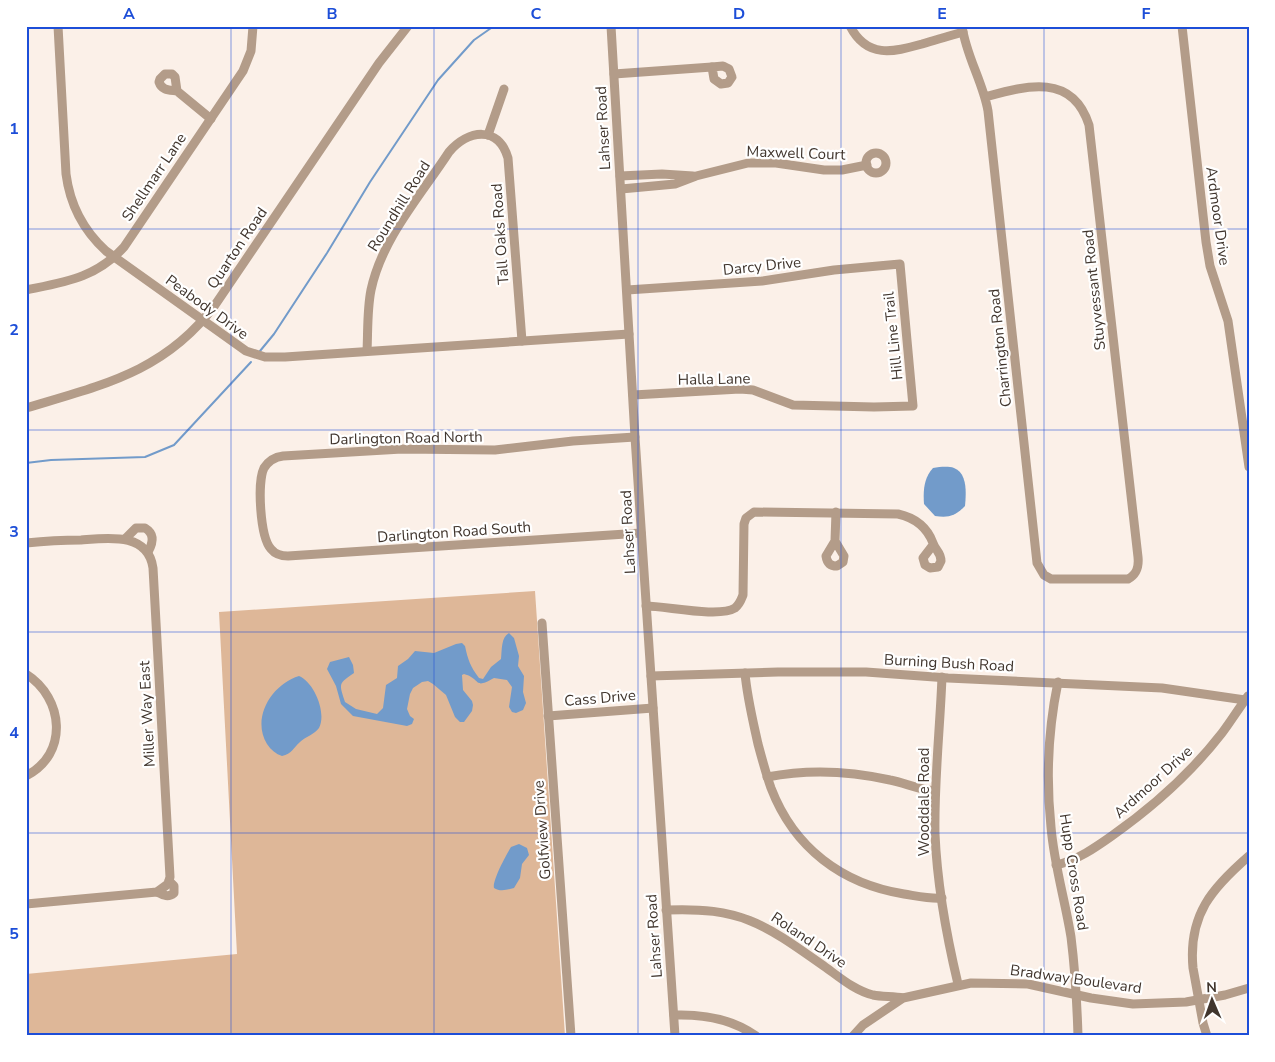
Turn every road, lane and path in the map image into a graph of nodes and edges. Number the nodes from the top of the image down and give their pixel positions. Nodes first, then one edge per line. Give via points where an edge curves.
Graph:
1 (58, 26) edge
2 (253, 26) edge
3 (408, 26) edge
4 (611, 26) edge
5 (850, 26) edge
6 (1182, 26) edge
7 (963, 29) edge
8 (712, 67) dead end
9 (614, 74) junction
10 (504, 89) dead end
11 (177, 91) dead end
12 (984, 97) junction
13 (211, 119) junction
14 (488, 136) junction
15 (867, 165) dead end
16 (620, 176) junction
17 (696, 176) junction
18 (620, 189) junction
19 (114, 257) junction
20 (900, 264) joint
21 (26, 290) edge
22 (626, 290) junction
23 (202, 321) junction
24 (629, 334) junction
25 (522, 340) junction
26 (367, 352) junction
27 (633, 395) junction
28 (913, 406) joint
29 (26, 408) edge
30 (635, 437) junction
31 (1249, 467) edge
32 (836, 512) junction
33 (642, 534) junction
34 (125, 540) junction
35 (835, 541) dead end
36 (26, 543) edge
37 (933, 545) dead end
38 (271, 549) joint
39 (148, 552) junction
40 (1135, 574) joint
41 (646, 606) junction
42 (542, 623) dead end
43 (746, 673) junction
44 (26, 674) edge
45 (650, 676) junction
46 (942, 677) junction
47 (1058, 682) junction
48 (1247, 697) edge
49 (653, 708) junction
50 (548, 716) junction
51 (26, 776) edge
52 (767, 777) junction
53 (935, 791) junction
54 (1249, 856) edge
55 (1056, 865) junction
56 (942, 898) junction
57 (26, 904) edge
58 (666, 910) junction
59 (958, 984) junction
60 (1249, 988) edge
61 (1076, 994) junction
62 (874, 995) junction
63 (903, 998) junction
64 (1198, 1000) junction
65 (878, 1014) junction
66 (674, 1016) junction
67 (571, 1036) edge
68 (675, 1036) edge
69 (756, 1036) edge
70 (853, 1036) edge
71 (1078, 1036) edge
72 (1207, 1036) edge

1 - 19 street, Peabody Drive via 70,197 87,231
2 - 13 street, Shellmarr Lane via 246,64
3 - 23 street, Quarton Road via 379,63
4 - 9 street, Lahser Road
5 - 7 street via 865,44 880,51 905,49
6 - 31 street, Ardmoor Drive via 1206,242 1210,266 1228,321
7 - 12 street, Charrington Road
8 - 9 street
9 - 16 street, Lahser Road
10 - 14 street
11 - 13 street
12 - 40 street, Charrington Road via 1038,563 1050,579 1122,580
12 - 40 street, Stuyvessant Road via 1027,87 1057,88 1080,107 1087,119 1137,550
13 - 19 street, Shellmarr Lane
14 - 25 street, Tall Oaks Road via 504,147 510,166
14 - 26 street, Roundhill Road via 473,134 456,143 394,234 381,259 372,289
15 - 17 street, Maxwell Court via 824,170 757,162
16 - 17 street, Maxwell Court
16 - 18 street, Lahser Road
17 - 18 street, Maxwell Court via 675,184
18 - 22 street, Lahser Road
19 - 21 street, Shellmarr Lane via 86,275
19 - 23 street, Peabody Drive
20 - 22 street, Darcy Drive via 834,270 762,282
20 - 28 street, Hill Line Trail
22 - 24 street, Lahser Road
23 - 26 street, Peabody Drive via 246,351 264,357
23 - 29 street, Quarton Road via 179,344 137,371
24 - 25 street, Peabody Drive
24 - 27 street, Lahser Road
25 - 26 street, Peabody Drive
27 - 28 street, Halla Lane via 740,389 793,406
27 - 30 street, Lahser Road
30 - 33 street, Lahser Road
30 - 38 street, Darlington Road North via 495,450 409,449 278,457 268,463 262,476 263,529
32 - 35 street
32 - 37 street via 905,515 922,525 931,536
32 - 41 street via 759,512 749,515 744,524 743,595 734,608 712,611
33 - 38 street, Darlington Road South via 294,556 278,554
33 - 41 street, Lahser Road
34 - 36 street
34 - 39 street
34 - 39 street, Miller Way East via 136,528 145,528 151,532 152,538
39 - 57 street, Miller Way East via 153,568 170,877 164,887
41 - 45 street, Lahser Road
42 - 50 street, Golfview Drive
43 - 45 street, Burning Bush Road
43 - 46 street, Burning Bush Road via 850,672
43 - 52 street
44 - 51 street via 49,696 56,725 55,738 47,757
45 - 49 street, Lahser Road
46 - 47 street, Burning Bush Road
46 - 53 street, Wooddale Road
47 - 48 street, Burning Bush Road
47 - 55 street, Hupp Cross Road via 1049,755 1050,811
48 - 55 street, Ardmoor Drive via 1210,748 1163,796 1095,847 1074,860
49 - 50 street, Cass Drive
49 - 58 street, Lahser Road
50 - 67 street, Golfview Drive
52 - 53 street via 804,772 846,773
52 - 56 street via 793,829 809,848 832,866 877,889
53 - 56 street, Wooddale Road via 936,847
54 - 64 street via 1220,882 1199,917 1192,959
55 - 61 street, Hupp Cross Road via 1071,936
56 - 59 street, Wooddale Road
58 - 62 street, Roland Drive via 712,910 751,920 788,940 848,984
58 - 66 street, Lahser Road
59 - 61 street, Bradway Boulevard via 1014,983
59 - 63 street, Bradway Boulevard
60 - 64 street, Bradway Boulevard
61 - 64 street, Bradway Boulevard via 1133,1004
61 - 71 street, Hupp Cross Road
62 - 63 street, Roland Drive
62 - 65 street
63 - 65 street, Bradway Boulevard
64 - 72 street
65 - 70 street, Bradway Boulevard
66 - 68 street, Lahser Road
66 - 69 street via 695,1015 725,1020

